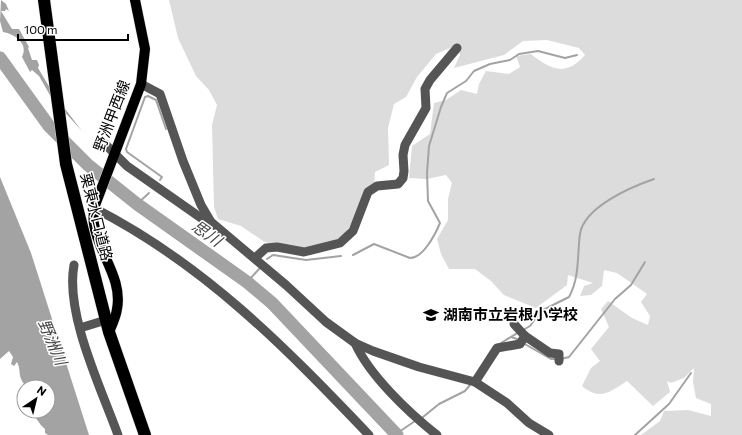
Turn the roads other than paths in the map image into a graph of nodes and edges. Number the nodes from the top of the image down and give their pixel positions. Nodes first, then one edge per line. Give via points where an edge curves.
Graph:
1 (44, 0) edge
2 (135, 0) edge
3 (457, 48) dead end
4 (141, 84) junction
5 (105, 144) dead end
6 (114, 155) junction
7 (94, 207) junction
8 (211, 222) junction
9 (255, 258) junction
10 (74, 265) dead end
11 (106, 320) junction
12 (80, 328) junction
13 (110, 332) junction
14 (355, 343) junction
15 (559, 359) dead end
16 (475, 382) junction
17 (118, 435) edge
18 (144, 435) edge
19 (369, 435) edge
20 (437, 435) edge
21 (550, 435) edge

1 - 11 highway, 栗東水口道路 via 66,164
2 - 4 main road, 野洲甲西線 via 145,49
3 - 9 street via 430,80 426,89 426,108 405,145 403,178 398,184 377,186 368,192 353,231 340,243 304,252 277,247 266,248
4 - 6 main road, 野洲甲西線
4 - 8 street via 160,94 183,161
5 - 6 street
6 - 7 main road, 野洲甲西線
6 - 8 street via 160,190 204,220
7 - 13 main road, 野洲甲西線 via 97,235 112,269 117,295 117,308
7 - 19 street via 143,235 214,286 249,315
8 - 9 street
9 - 14 street via 326,322
10 - 12 street via 72,295
11 - 12 street
11 - 13 highway, 栗東水口道路
12 - 17 street
13 - 18 highway, 栗東水口道路
14 - 16 street via 419,367
14 - 20 street via 360,356 401,404
15 - 16 street via 559,354 550,353 521,334 497,348
16 - 21 street

